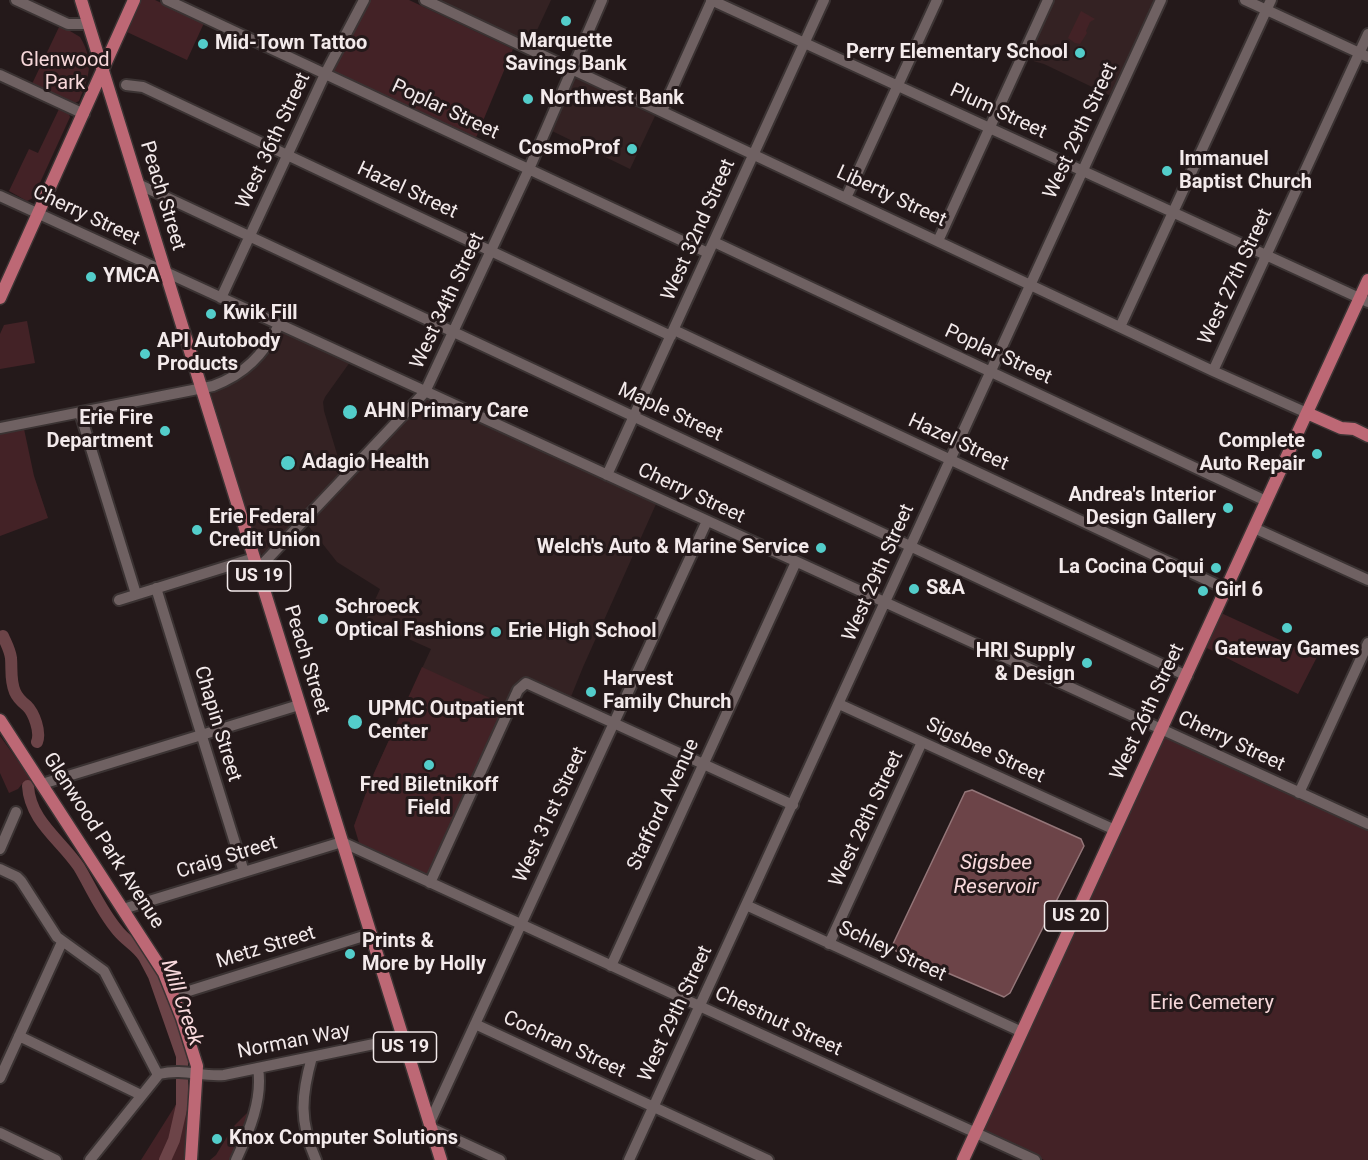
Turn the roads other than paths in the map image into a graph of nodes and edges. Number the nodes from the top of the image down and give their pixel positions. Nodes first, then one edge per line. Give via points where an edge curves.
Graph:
1 (16, 0) edge
2 (81, 0) edge
3 (134, 0) edge
4 (167, 0) edge
5 (364, 0) edge
6 (425, 0) edge
7 (602, 0) edge
8 (712, 0) edge
9 (824, 0) edge
10 (937, 0) edge
11 (1048, 0) edge
12 (1161, 0) edge
13 (1245, 0) edge
14 (1268, 5) edge
15 (88, 24) junction
16 (1368, 34) edge
17 (804, 43) junction
18 (1364, 55) edge
19 (572, 69) junction
20 (103, 72) junction
21 (325, 74) junction
22 (0, 75) edge
23 (126, 85) dead end
24 (897, 86) junction
25 (662, 111) junction
26 (84, 114) junction
27 (990, 128) junction
28 (753, 154) junction
29 (288, 155) junction
30 (529, 170) junction
31 (1083, 171) junction
32 (138, 184) junction
33 (0, 196) edge
34 (846, 198) junction
35 (1173, 212) junction
36 (38, 214) junction
37 (250, 237) junction
38 (938, 241) junction
39 (714, 242) junction
40 (492, 250) junction
41 (708, 253) junction
42 (1266, 255) junction
43 (165, 272) junction
44 (1368, 280) edge
45 (1031, 285) junction
46 (0, 298) edge
47 (221, 298) junction
48 (1364, 300) edge
49 (279, 324) junction
50 (1120, 327) junction
51 (454, 332) junction
52 (672, 333) junction
53 (1213, 370) junction
54 (991, 372) junction
55 (201, 389) junction
56 (425, 392) junction
57 (80, 413) junction
58 (1307, 413) junction
59 (635, 417) junction
60 (0, 428) edge
61 (1341, 428) junction
62 (1368, 436) edge
63 (1368, 445) edge
64 (951, 459) junction
65 (607, 475) junction
66 (1266, 501) junction
67 (707, 521) junction
68 (1254, 528) junction
69 (911, 546) junction
70 (796, 562) junction
71 (256, 564) junction
72 (1368, 580) edge
73 (156, 588) junction
74 (1226, 589) junction
75 (136, 594) junction
76 (119, 600) dead end
77 (885, 603) junction
78 (1368, 643) edge
79 (1186, 676) junction
80 (839, 704) junction
81 (299, 705) junction
82 (0, 720) edge
83 (614, 722) junction
84 (1162, 730) junction
85 (202, 735) junction
86 (922, 742) junction
87 (704, 763) junction
88 (42, 784) junction
89 (1299, 793) junction
90 (792, 805) junction
91 (16, 812) dead end
92 (1368, 824) edge
93 (1115, 830) junction
94 (342, 842) junction
95 (0, 849) edge
96 (0, 869) edge
97 (244, 872) junction
98 (430, 883) junction
99 (746, 905) junction
100 (123, 909) junction
101 (521, 925) junction
102 (370, 934) junction
103 (62, 942) junction
104 (829, 944) junction
105 (611, 966) junction
106 (173, 996) junction
107 (700, 1006) junction
108 (476, 1024) junction
109 (1022, 1032) junction
110 (19, 1036) junction
111 (403, 1038) junction
112 (312, 1057) junction
113 (258, 1068) junction
114 (193, 1072) junction
115 (158, 1075) junction
116 (0, 1078) edge
117 (141, 1095) junction
118 (654, 1107) junction
119 (430, 1126) junction
120 (0, 1133) edge
121 (976, 1133) junction
122 (56, 1160) edge
123 (90, 1160) edge
124 (190, 1160) edge
125 (236, 1160) edge
126 (316, 1160) edge
127 (441, 1160) edge
128 (500, 1160) edge
129 (629, 1160) edge
130 (768, 1160) edge
131 (963, 1160) edge
132 (1035, 1160) edge

1 - 15 street via 68,24
2 - 15 main road, Peach Street / US 19
3 - 20 main road
4 - 21 street, Poplar Street
5 - 21 street, West 36th Street
6 - 19 street, Liberty Street
7 - 19 street, West 34th Street
8 - 17 street, Plum Street
8 - 25 street
9 - 17 street, West 32nd Street
10 - 24 street
11 - 27 street
12 - 31 street, West 29th Street
13 - 14 street
14 - 18 street
14 - 35 street
15 - 20 main road, Peach Street / US 19
16 - 18 street, West 27th Street
17 - 24 street, Plum Street
17 - 28 street, West 32nd Street
18 - 42 street, West 27th Street
19 - 25 street, Liberty Street
19 - 30 street, West 34th Street
20 - 26 main road
20 - 32 main road, Peach Street / US 19
21 - 29 street, West 36th Street
21 - 30 street, Poplar Street
22 - 26 street
23 - 29 street, Hazel Street via 143,87
24 - 27 street, Plum Street
24 - 34 street
25 - 28 street, Liberty Street
26 - 36 main road
27 - 31 street, Plum Street
27 - 38 street
28 - 34 street, Liberty Street
28 - 39 street, West 32nd Street
29 - 37 street, West 36th Street
29 - 40 street, Hazel Street
30 - 40 street, West 34th Street
30 - 41 street, Poplar Street
31 - 35 street, Plum Street
31 - 45 street, West 29th Street
32 - 37 street, Maple Street
32 - 43 main road, Peach Street / US 19
33 - 36 street, Cherry Street
34 - 38 street, Liberty Street
35 - 42 street, Plum Street
35 - 50 street
36 - 43 street, Cherry Street
36 - 46 main road
37 - 47 street, West 36th Street
37 - 51 street, Maple Street
38 - 45 street, Liberty Street
39 - 41 street, West 32nd Street
39 - 54 street, Poplar Street
40 - 51 street, West 34th Street
40 - 52 street, Hazel Street
41 - 52 street, West 32nd Street
42 - 48 street, Plum Street
42 - 53 street, West 27th Street
43 - 47 street, Cherry Street
43 - 55 main road, Peach Street / US 19
44 - 48 main road, West 26th Street / US 20
45 - 50 street, Liberty Street
45 - 54 street, West 29th Street
47 - 49 street, Cherry Street
48 - 58 main road, West 26th Street / US 20
49 - 55 street via 248,368 227,381
49 - 56 street, Cherry Street
50 - 53 street, Liberty Street
51 - 56 street, West 34th Street
51 - 59 street, Maple Street
52 - 59 street, West 32nd Street
52 - 64 street, Hazel Street
53 - 58 street, Liberty Street
54 - 64 street, West 29th Street
54 - 66 street, Poplar Street
55 - 57 street
55 - 71 main road, Peach Street / US 19
56 - 65 street, Cherry Street
56 - 71 street, West 34th Street
57 - 60 street
57 - 75 street
58 - 61 main road, Liberty Street
58 - 66 main road, West 26th Street / US 20
59 - 65 street, West 32nd Street
59 - 69 street, Maple Street
61 - 62 main road, Liberty Street
61 - 63 main road, Liberty Street
64 - 69 street, West 29th Street
64 - 74 street, Hazel Street
65 - 67 street, Cherry Street
66 - 68 main road, West 26th Street / US 20
67 - 70 street, Cherry Street
67 - 83 street, West 31st Street
68 - 72 street
68 - 74 main road, West 26th Street / US 20
69 - 77 street, West 29th Street
69 - 79 street, Maple Street
70 - 77 street, Cherry Street
70 - 87 street, Stafford Avenue
71 - 73 street
71 - 81 main road, Peach Street / US 19
73 - 75 street
73 - 85 street, Chapin Street
74 - 79 main road, West 26th Street / US 20
75 - 76 street
77 - 80 street, West 29th Street
77 - 84 street, Cherry Street
78 - 89 street
79 - 84 main road, West 26th Street / US 20
80 - 86 street, Sigsbee Street
80 - 90 street, West 29th Street
81 - 85 street
81 - 94 main road, Peach Street / US 19
82 - 88 main road, Glenwood Park Avenue
83 - 87 street
83 - 98 street via 530,684 523,685
83 - 101 street, West 31st Street
84 - 89 street, Cherry Street
84 - 93 main road, West 26th Street / US 20
85 - 88 street
85 - 97 street, Chapin Street
86 - 93 street, Sigsbee Street
86 - 104 street, West 28th Street
87 - 90 street
87 - 105 street, Stafford Avenue
88 - 100 main road, Glenwood Park Avenue
89 - 92 street, Cherry Street
90 - 99 street, West 29th Street
91 - 95 street
93 - 109 main road, West 26th Street / US 20
94 - 97 street, Craig Street
94 - 98 street, Chestnut Street
94 - 102 main road, Peach Street / US 19
96 - 103 street via 21,881
97 - 100 street, Craig Street
98 - 101 street, Chestnut Street
99 - 104 street, Schley Street
99 - 107 street, West 29th Street
100 - 106 main road, Glenwood Park Avenue via 161,967
101 - 105 street, Chestnut Street
101 - 108 street, West 31st Street
102 - 106 street, Metz Street
102 - 111 main road, Peach Street / US 19
103 - 110 street
103 - 115 street via 104,971
104 - 109 street, Schley Street
105 - 107 street, Chestnut Street
106 - 114 main road, Glenwood Park Avenue via 191,1044
107 - 118 street, West 29th Street
107 - 121 street, Chestnut Street
108 - 118 street, Cochran Street
108 - 119 street, West 31st Street
109 - 121 main road, West 26th Street / US 20
110 - 116 street
110 - 117 street
111 - 112 street, Norman Way
111 - 119 main road, Peach Street / US 19
112 - 113 street, Norman Way
112 - 126 street via 303,1113
113 - 114 street, Norman Way via 217,1075
113 - 125 street via 254,1120
114 - 115 street, Norman Way
114 - 124 main road, Glenwood Park Avenue
115 - 117 street
117 - 123 street
118 - 129 street, West 29th Street
118 - 130 street, Cochran Street
119 - 127 main road, Peach Street / US 19
119 - 128 street
120 - 122 street
121 - 131 main road, West 26th Street / US 20
121 - 132 street, Chestnut Street

